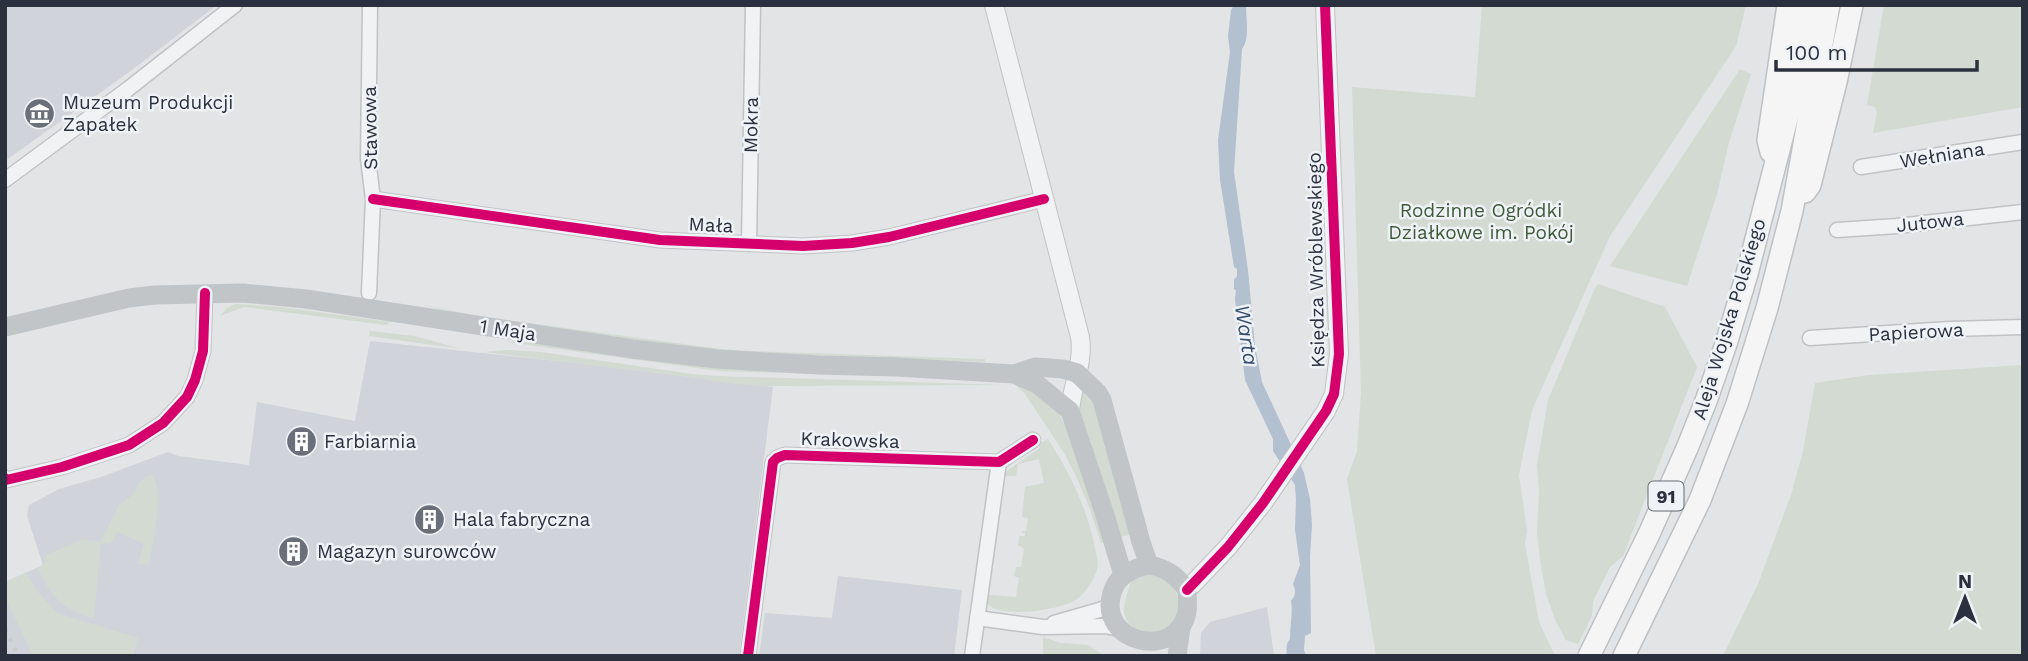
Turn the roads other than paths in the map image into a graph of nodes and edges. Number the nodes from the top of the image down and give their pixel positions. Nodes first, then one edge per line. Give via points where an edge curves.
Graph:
1 (235, 5) edge
2 (370, 5) edge
3 (753, 5) edge
4 (994, 5) edge
5 (1325, 5) edge
6 (1788, 5) edge
7 (1808, 5) edge
8 (1829, 5) edge
9 (1852, 5) edge
10 (2023, 142) edge
11 (1861, 167) dead end
12 (1774, 168) junction
13 (5, 180) edge
14 (373, 199) junction
15 (1044, 199) junction
16 (1792, 211) junction
17 (2023, 212) edge
18 (1837, 230) dead end
19 (749, 244) junction
20 (205, 293) junction
21 (369, 293) dead end
22 (7, 327) edge
23 (2023, 327) edge
24 (1810, 338) dead end
25 (1077, 373) junction
26 (1014, 374) junction
27 (1070, 411) junction
28 (1033, 440) dead end
29 (999, 462) junction
30 (5, 479) edge
31 (1149, 565) junction
32 (1123, 575) junction
33 (1187, 590) junction
34 (1110, 604) junction
35 (977, 618) junction
36 (1043, 627) junction
37 (1181, 628) junction
38 (1131, 641) edge
39 (1592, 650) edge
40 (748, 656) edge
41 (972, 656) edge
42 (1177, 656) edge
43 (1624, 656) edge

1 - 13 street
2 - 14 street, Stawowa via 368,159
3 - 19 street, Mokra
4 - 15 street
5 - 33 street, Księdza Wróblewskiego via 1339,354 1334,394 1263,503
6 - 12 main road via 1768,140
7 - 12 main road, Aleja Wojska Polskiego / 91
8 - 16 main road, Aleja Wojska Polskiego / 91
9 - 16 main road via 1810,185
10 - 11 street, Wełniana
12 - 39 main road, Aleja Wojska Polskiego / 91 via 1706,401 1649,534
14 - 19 street, Mała via 660,240
14 - 21 street, Stawowa
15 - 19 street, Mała via 852,243
15 - 25 street via 1080,337
16 - 43 main road, Aleja Wojska Polskiego / 91 via 1737,404 1700,500
17 - 18 street, Jutowa
20 - 22 main road, 1 Maja via 129,298
20 - 26 main road, 1 Maja via 306,299 717,359
20 - 30 street via 203,351 195,380 187,397 163,423 130,445
23 - 24 street, Papierowa
25 - 26 main road, 1 Maja via 1035,367
25 - 27 street
25 - 31 main road via 1102,400
26 - 27 main road, 1 Maja via 1037,384
27 - 32 main road
28 - 29 street
29 - 35 street
29 - 40 street, Krakowska via 777,458
31 - 32 main road
31 - 33 main road via 1171,572
32 - 34 main road
33 - 37 main road via 1188,610
34 - 36 street
34 - 38 main road via 1112,616
35 - 36 street
35 - 41 street
36 - 38 street via 1106,626
37 - 38 main road via 1165,640
37 - 42 main road

